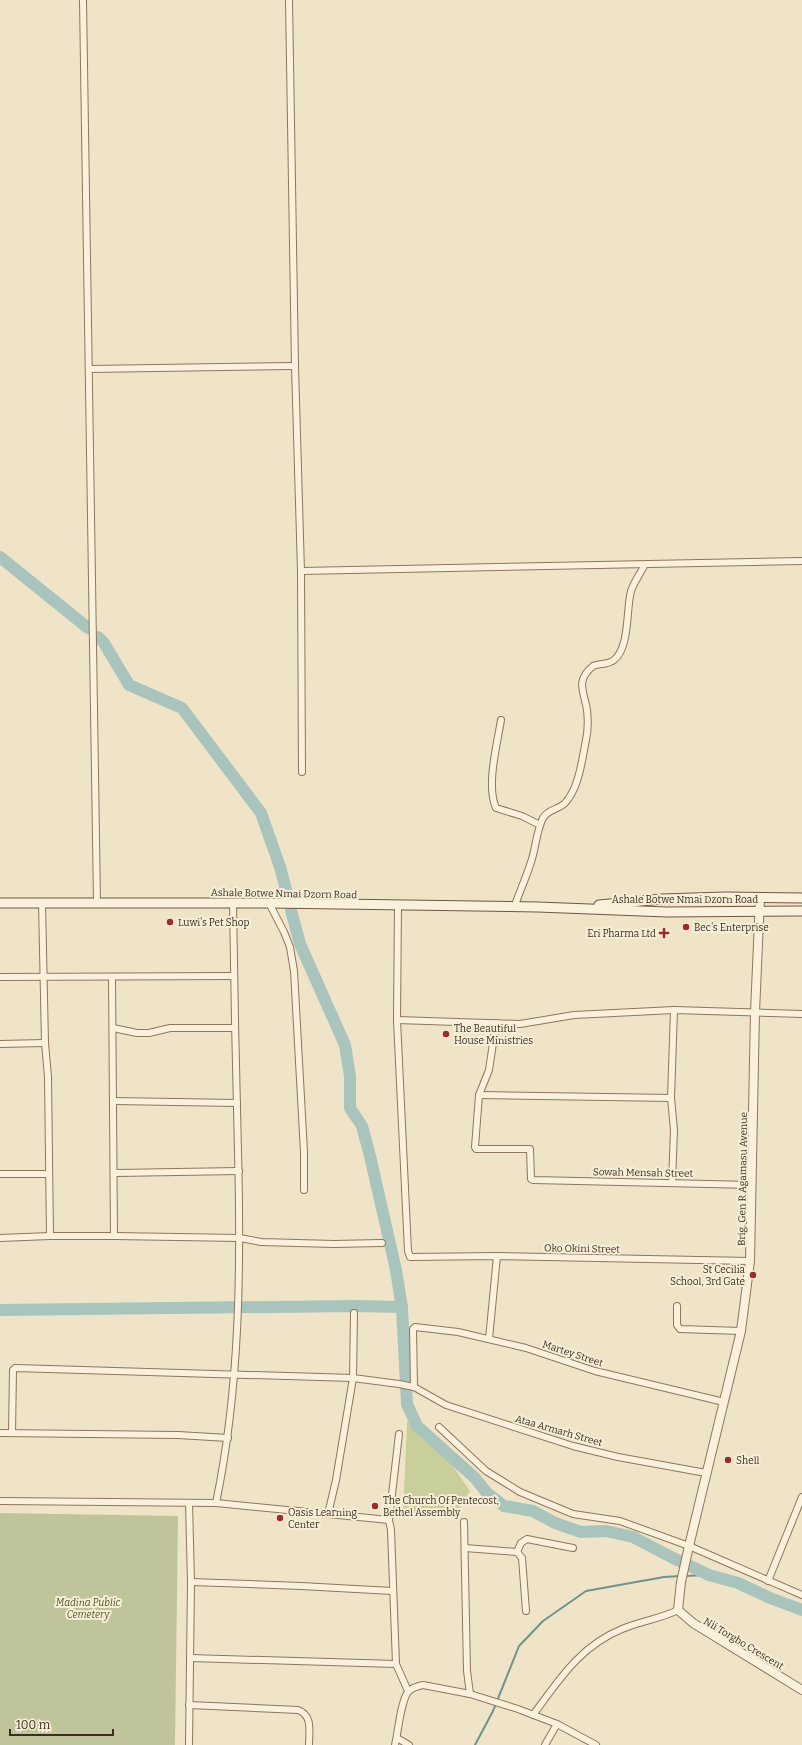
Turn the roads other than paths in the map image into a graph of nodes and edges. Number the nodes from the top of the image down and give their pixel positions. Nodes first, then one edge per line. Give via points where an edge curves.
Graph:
1 (82, 0) edge
2 (289, 0) edge
3 (295, 366) junction
4 (89, 369) junction
5 (802, 561) edge
6 (644, 566) junction
7 (301, 571) junction
8 (501, 720) dead end
9 (302, 772) dead end
10 (540, 825) junction
11 (760, 898) junction
12 (802, 898) edge
13 (0, 903) edge
14 (42, 903) junction
15 (97, 903) junction
16 (232, 903) junction
17 (269, 903) junction
18 (398, 905) junction
19 (514, 908) junction
20 (567, 908) junction
21 (760, 911) junction
22 (802, 911) edge
23 (234, 976) junction
24 (0, 977) edge
25 (43, 977) junction
26 (112, 978) junction
27 (674, 1010) junction
28 (755, 1012) junction
29 (802, 1014) edge
30 (396, 1020) junction
31 (496, 1023) junction
32 (113, 1028) junction
33 (235, 1028) junction
34 (45, 1043) junction
35 (0, 1044) edge
36 (480, 1095) junction
37 (671, 1098) junction
38 (113, 1101) junction
39 (237, 1103) junction
40 (239, 1171) junction
41 (115, 1173) junction
42 (0, 1174) edge
43 (49, 1174) junction
44 (672, 1182) junction
45 (752, 1185) junction
46 (304, 1190) dead end
47 (50, 1236) junction
48 (114, 1236) junction
49 (0, 1238) edge
50 (240, 1238) junction
51 (382, 1243) dead end
52 (497, 1256) junction
53 (750, 1261) junction
54 (677, 1306) dead end
55 (354, 1313) dead end
56 (740, 1331) junction
57 (489, 1339) junction
58 (235, 1374) junction
59 (353, 1378) junction
60 (413, 1387) junction
61 (724, 1402) junction
62 (438, 1427) dead end
63 (0, 1433) edge
64 (12, 1433) junction
65 (399, 1434) dead end
66 (228, 1438) junction
67 (706, 1473) junction
68 (802, 1497) edge
69 (0, 1501) edge
70 (189, 1503) junction
71 (216, 1503) junction
72 (328, 1514) junction
73 (389, 1520) junction
74 (464, 1522) dead end
75 (465, 1548) junction
76 (573, 1548) dead end
77 (689, 1548) junction
78 (518, 1552) junction
79 (768, 1581) junction
80 (191, 1582) junction
81 (392, 1592) junction
82 (802, 1594) edge
83 (678, 1610) junction
84 (526, 1612) dead end
85 (190, 1658) junction
86 (396, 1664) junction
87 (802, 1690) edge
88 (408, 1691) junction
89 (470, 1694) junction
90 (189, 1705) junction
91 (533, 1715) junction
92 (557, 1724) junction
93 (397, 1738) junction
94 (189, 1745) edge
95 (309, 1745) edge
96 (395, 1745) edge
97 (409, 1745) edge
98 (545, 1745) edge
99 (596, 1745) edge

1 - 4 street
2 - 3 street
3 - 4 street
3 - 7 street
4 - 15 street
5 - 6 street
6 - 7 street
6 - 10 street via 632,589 628,604 622,650 609,663 593,666 588,670 582,683 587,732 575,786 564,804 549,811
7 - 9 street
8 - 10 street via 492,779 493,801 496,808
10 - 19 street via 531,861
11 - 12 main road, Ashale Botwe Nmai Dzorn Road
11 - 20 main road, Ashale Botwe Nmai Dzorn Road via 662,899
11 - 21 street, Brig. Gen R Agamasu Avenue
13 - 14 main road, Ashale Botwe Nmai Dzorn Road
14 - 15 main road, Ashale Botwe Nmai Dzorn Road
14 - 25 street
15 - 16 main road, Ashale Botwe Nmai Dzorn Road
16 - 17 main road, Ashale Botwe Nmai Dzorn Road
16 - 23 street
17 - 18 main road, Ashale Botwe Nmai Dzorn Road
17 - 46 street via 290,947 294,971
18 - 19 main road, Ashale Botwe Nmai Dzorn Road
18 - 30 street
19 - 20 main road, Ashale Botwe Nmai Dzorn Road
20 - 21 main road, Ashale Botwe Nmai Dzorn Road via 667,912
21 - 22 main road, Ashale Botwe Nmai Dzorn Road
21 - 28 street, Brig. Gen R Agamasu Avenue
23 - 26 street
23 - 33 street
24 - 25 street
25 - 26 street
25 - 34 street
26 - 32 street
27 - 28 street
27 - 31 street via 574,1015 520,1024
27 - 37 street
28 - 29 street
28 - 45 street, Brig. Gen R Agamasu Avenue
30 - 31 street
30 - 52 street, Oko Okini Street via 410,1257
31 - 36 street via 489,1070
32 - 33 street via 149,1033 170,1028
32 - 38 street
33 - 39 street
34 - 35 street
34 - 43 street
36 - 37 street
36 - 44 street, Sowah Mensah Street via 475,1148 530,1149 530,1178 533,1180
37 - 44 street via 674,1130
38 - 39 street
38 - 41 street
39 - 40 street
40 - 41 street
40 - 50 street
41 - 48 street
42 - 43 street
43 - 47 street
44 - 45 street, Sowah Mensah Street
45 - 53 street, Brig. Gen R Agamasu Avenue
47 - 48 street
47 - 49 street
48 - 50 street
50 - 51 street via 261,1242
50 - 58 street
52 - 53 street, Oko Okini Street
52 - 57 street
53 - 56 street, Brig. Gen R Agamasu Avenue
54 - 56 street via 677,1325 680,1329
55 - 59 street
56 - 61 street, Brig. Gen R Agamasu Avenue
57 - 60 street, Martey Street via 415,1326
57 - 61 street, Martey Street via 526,1348 595,1371
58 - 59 street, Ataa Armarh Street
58 - 64 street, Ataa Armarh Street via 15,1368
58 - 66 street
59 - 60 street, Ataa Armarh Street
59 - 72 street
60 - 67 street, Ataa Armarh Street via 446,1405 573,1446
61 - 67 street, Brig. Gen R Agamasu Avenue
62 - 77 street via 486,1471 520,1492 573,1514 620,1521
63 - 64 street
64 - 66 street
65 - 73 street
66 - 71 street
67 - 77 street, Brig. Gen R Agamasu Avenue
68 - 79 street
69 - 70 street
70 - 71 street
70 - 80 street
71 - 72 street
72 - 73 street
73 - 81 street
74 - 75 street
75 - 78 street
75 - 89 street via 467,1670
76 - 78 street via 527,1539 520,1543
77 - 79 street
77 - 83 street, Brig. Gen R Agamasu Avenue
78 - 84 street via 522,1558
79 - 82 street
80 - 81 street
80 - 85 street
81 - 86 street
83 - 87 street, Nii Torgbo Crescent via 693,1623
83 - 91 street via 660,1618 623,1628 587,1650 556,1681
85 - 86 street
85 - 90 street
86 - 88 street
88 - 89 street via 423,1685
88 - 93 street
89 - 91 street
90 - 94 street
90 - 95 street via 298,1710 308,1719
91 - 92 street
92 - 98 street
92 - 99 street
93 - 96 street
93 - 97 street

